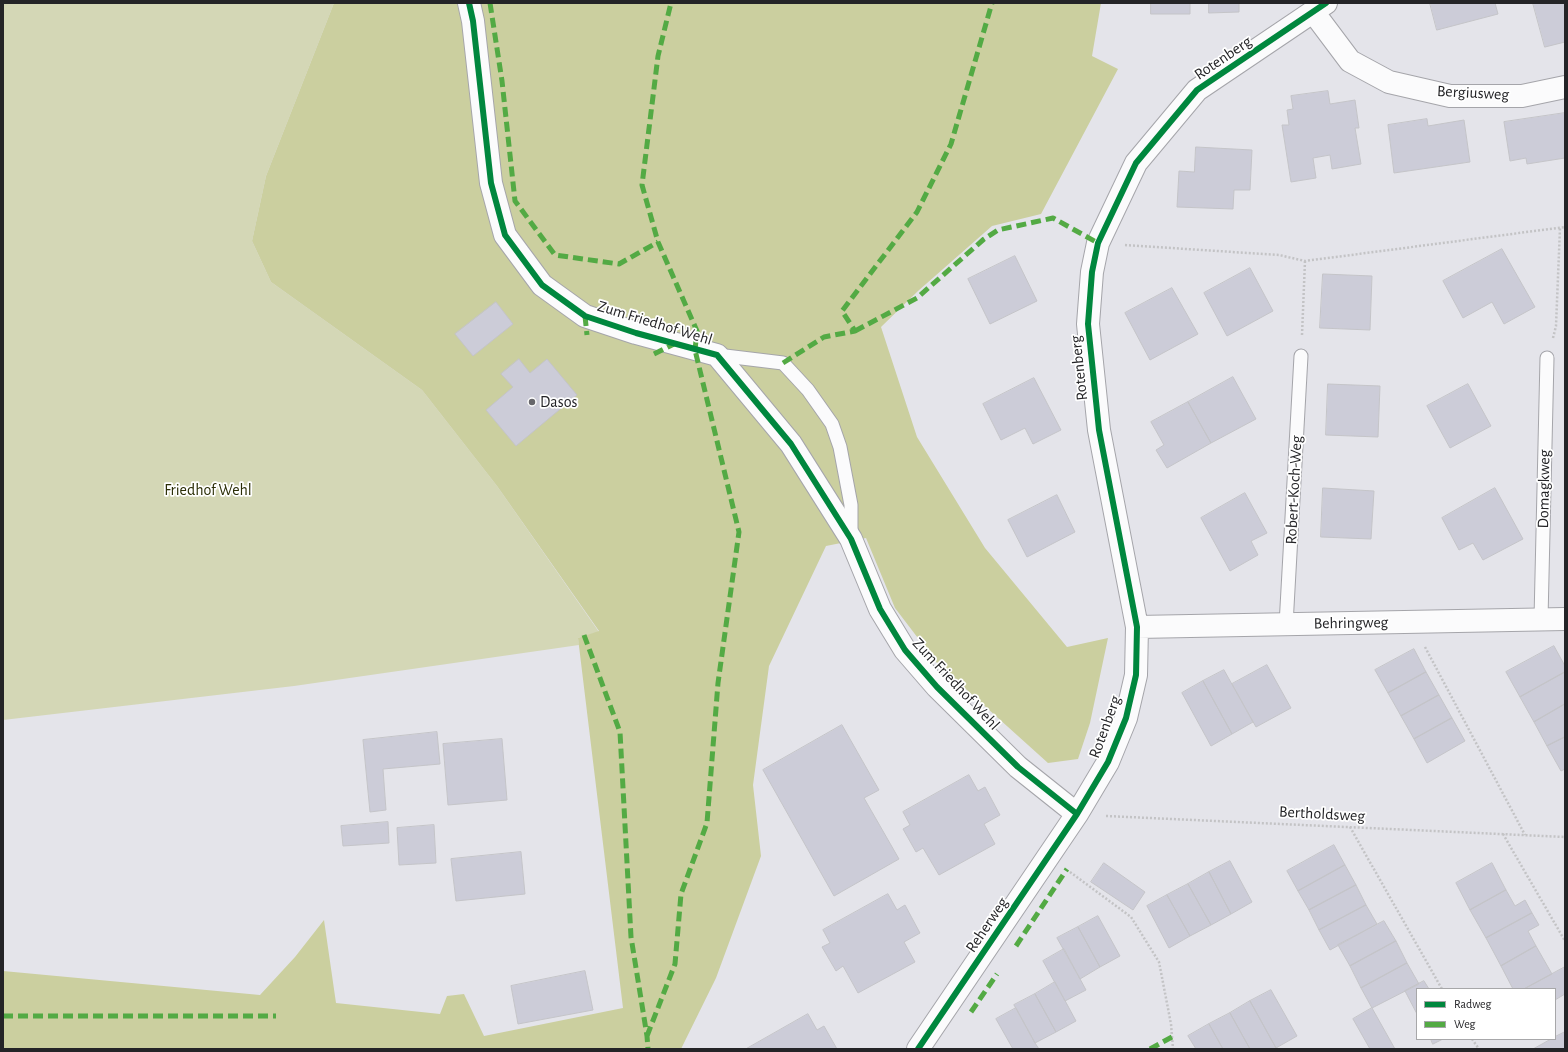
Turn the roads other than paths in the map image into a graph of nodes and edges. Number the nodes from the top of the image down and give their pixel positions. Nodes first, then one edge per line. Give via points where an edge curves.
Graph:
1 (469, 3) edge
2 (1320, 8) edge
3 (1565, 87) edge
4 (717, 355) junction
5 (1301, 356) road end
6 (1548, 358) road end
7 (851, 539) junction
8 (1565, 619) edge
9 (1541, 620) junction
10 (1286, 624) junction
11 (1137, 626) junction
12 (1077, 814) junction
13 (918, 1049) edge

1 - 4 street, Zum Friedhof Wehl via 490,183 505,235 542,285 585,316
2 - 3 street, Bergiusweg via 1350,61 1389,82 1450,96 1522,96
2 - 11 street, Rotenberg via 1197,90 1136,163 1098,243 1092,272 1088,324 1098,423
4 - 7 street, Zum Friedhof Wehl via 791,444
4 - 7 lane via 783,363 808,390 832,424 840,447 851,505
5 - 10 lane, Robert-Koch-Weg
6 - 9 lane, Domagkweg
7 - 12 street, Zum Friedhof Wehl via 880,609 905,650 937,688 1018,768
8 - 9 street, Behringweg
9 - 10 street, Behringweg
10 - 11 street, Behringweg
11 - 12 street, Rotenberg via 1136,675 1126,718 1108,762
12 - 13 street, Reherweg

